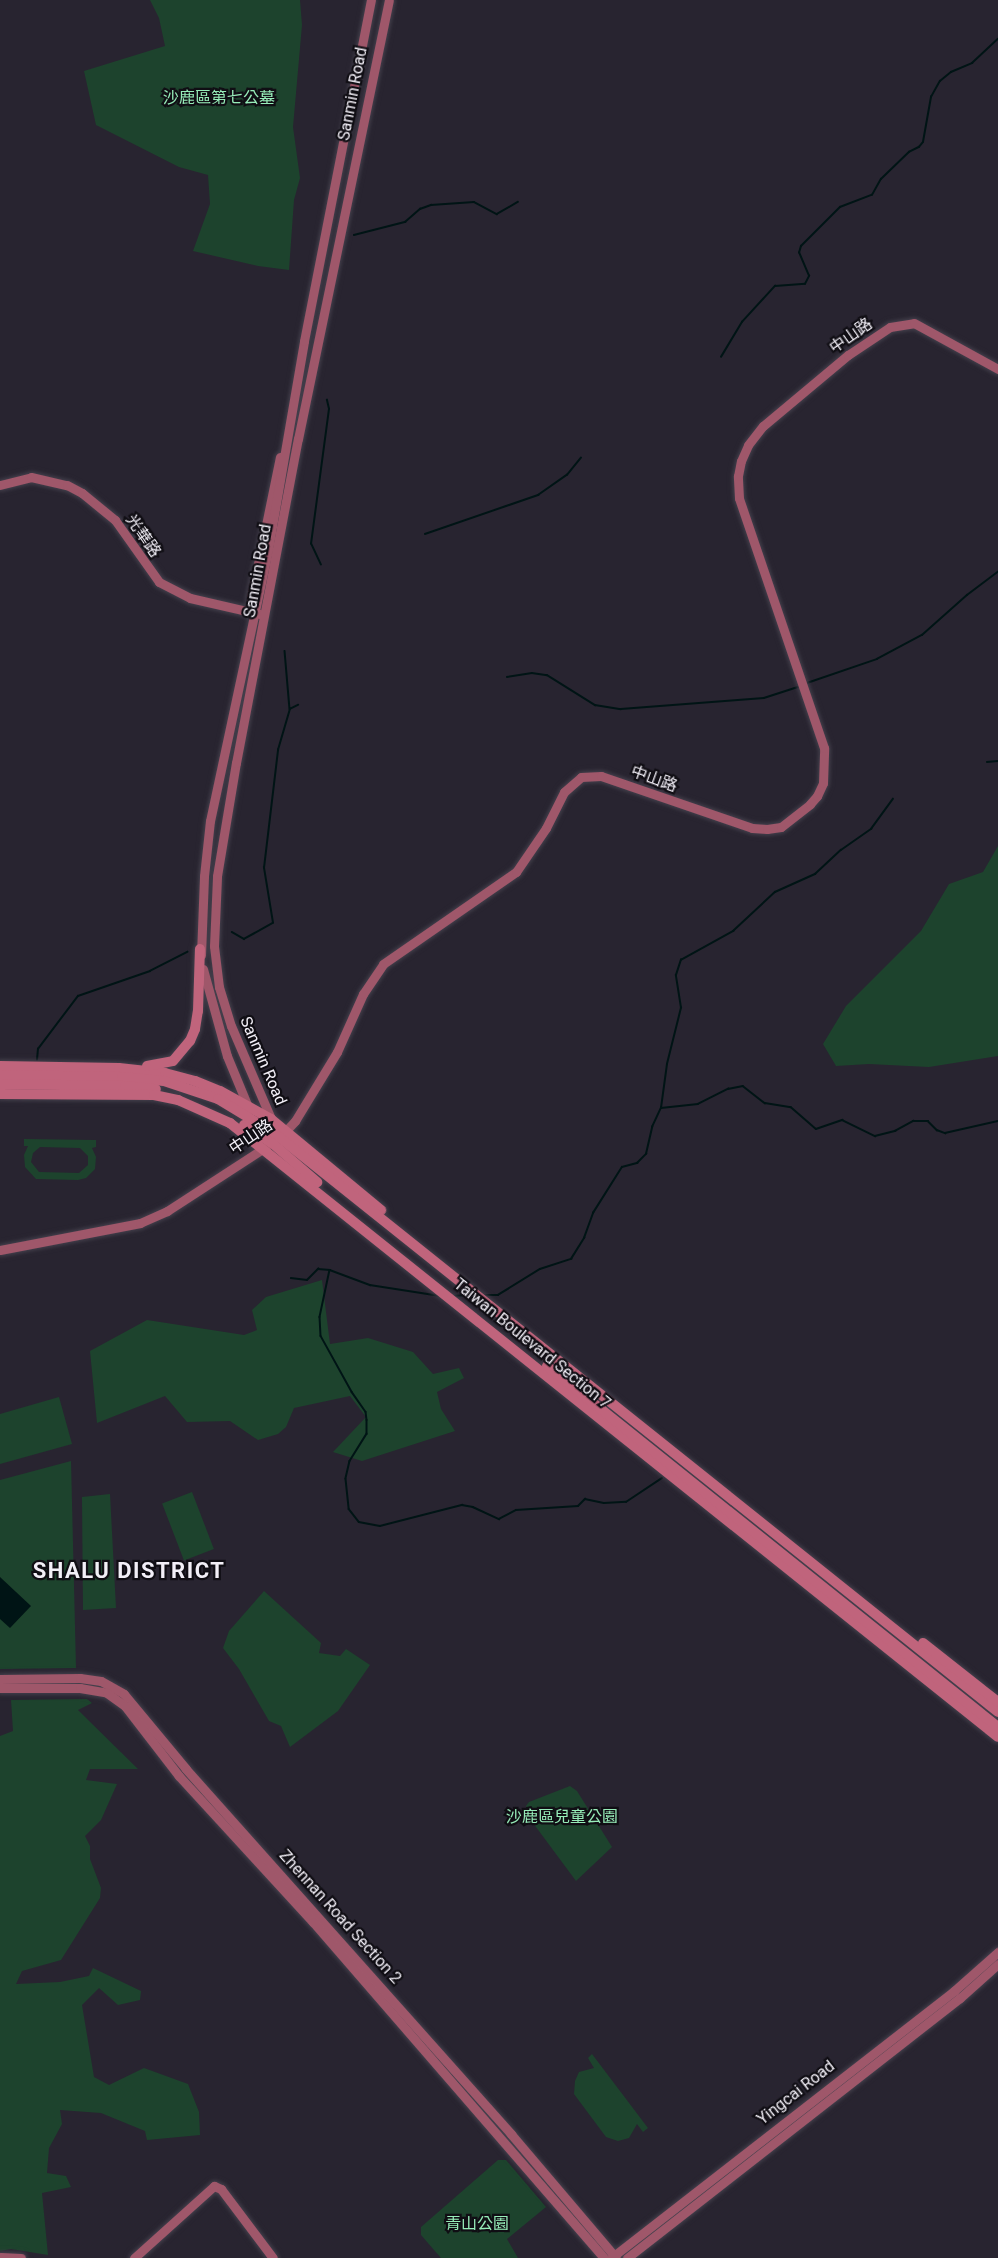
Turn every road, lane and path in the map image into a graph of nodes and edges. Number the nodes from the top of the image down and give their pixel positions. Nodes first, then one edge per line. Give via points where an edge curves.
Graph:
1 (371, 0) edge
2 (389, 0) edge
3 (304, 341) junction
4 (318, 343) junction
5 (998, 369) edge
6 (0, 485) edge
7 (254, 614) junction
8 (265, 614) junction
9 (223, 762) junction
10 (236, 763) junction
11 (216, 911) junction
12 (202, 912) junction
13 (200, 949) junction
14 (0, 1066) edge
15 (119, 1068) junction
16 (0, 1075) edge
17 (0, 1084) edge
18 (0, 1094) edge
19 (249, 1108) junction
20 (272, 1119) junction
21 (253, 1121) junction
22 (258, 1134) junction
23 (275, 1138) junction
24 (401, 1227) junction
25 (0, 1250) edge
26 (470, 1290) junction
27 (0, 1679) edge
28 (0, 1688) edge
29 (998, 1702) edge
30 (998, 1712) edge
31 (998, 1727) edge
32 (998, 1737) edge
33 (998, 1952) edge
34 (998, 1964) edge
35 (0, 2257) edge
36 (614, 2257) edge
37 (21, 2258) edge
38 (134, 2258) edge
39 (273, 2258) edge
40 (604, 2258) edge
41 (627, 2258) edge

1 - 3 street, Sanmin Road
2 - 4 street, Sanmin Road
3 - 4 street
3 - 7 street, Sanmin Road
4 - 8 street, Sanmin Road
5 - 23 street, 中山路 via 914,323 890,327 848,355 763,426 741,461 739,498 824,748 823,783 810,804 781,826 752,828 601,776 581,777 564,792 546,828 516,872 383,964 363,994 337,1052
6 - 7 street, 光華路 via 32,477 67,485 115,520 159,582 190,598
7 - 8 street, 光華路
7 - 9 street, Sanmin Road
8 - 10 street, Sanmin Road
9 - 10 street
9 - 12 street, Sanmin Road via 210,821
10 - 11 street, Sanmin Road
11 - 12 street
11 - 20 street, Sanmin Road via 214,946 219,987
12 - 13 street, Sanmin Road
13 - 15 main road via 197,1020 185,1049 163,1065
13 - 19 street, Sanmin Road via 213,1012
14 - 15 main road, Taiwan Boulevard Section 7
15 - 19 main road, Taiwan Boulevard Section 7 via 195,1081
16 - 21 main road, Taiwan Boulevard Section 7 via 164,1081 218,1099
17 - 22 main road, Taiwan Boulevard Section 7 via 161,1090 213,1107
18 - 23 main road, Taiwan Boulevard Section 7 via 154,1095
19 - 20 main road, Taiwan Boulevard Section 7
19 - 21 street, Sanmin Road
20 - 23 main road, Taiwan Boulevard Section 7
21 - 22 street, Sanmin Road
21 - 23 main road, Taiwan Boulevard Section 7
22 - 23 main road, Taiwan Boulevard Section 7
23 - 24 main road, Taiwan Boulevard Section 7
23 - 25 street, 中山路 via 167,1211 140,1223
23 - 26 main road, Taiwan Boulevard Section 7
23 - 31 main road, Taiwan Boulevard Section 7 via 397,1248
23 - 32 main road, Taiwan Boulevard Section 7
24 - 26 main road, Taiwan Boulevard Section 7 via 465,1280
24 - 29 main road, Taiwan Boulevard Section 7
26 - 30 main road, Taiwan Boulevard Section 7
27 - 36 street, Zhennan Road Section 2 via 80,1678 101,1681 124,1694 511,2134
28 - 40 street, Zhennan Road Section 2 via 80,1688 107,1693 125,1706 179,1776 313,1922
33 - 36 street, Yingcai Road via 954,1991
34 - 41 street, Yingcai Road via 960,1998
35 - 37 street
38 - 39 street via 214,2186 221,2189

